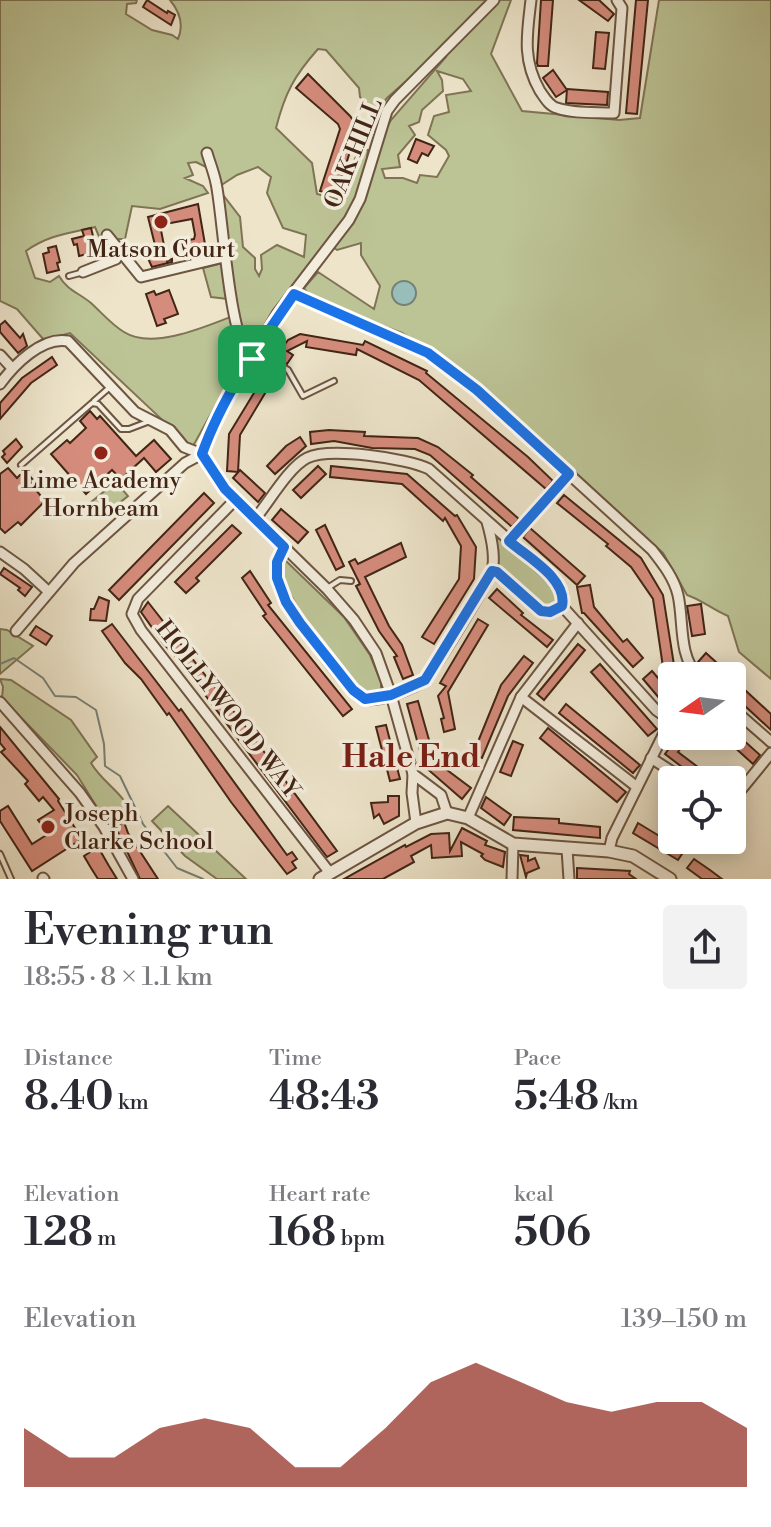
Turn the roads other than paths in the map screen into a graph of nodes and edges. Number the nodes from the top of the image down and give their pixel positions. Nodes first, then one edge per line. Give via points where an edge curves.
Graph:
1 (494, 0) edge
2 (531, 0) edge
3 (617, 0) edge
4 (207, 153) dead end
5 (107, 235) dead end
6 (120, 252) junction
7 (224, 257) junction
8 (83, 272) joint
9 (69, 276) dead end
10 (294, 294) junction
11 (0, 355) edge
12 (254, 355) junction
13 (12, 368) junction
14 (334, 381) dead end
15 (0, 384) edge
16 (110, 387) junction
17 (92, 403) junction
18 (153, 419) junction
19 (202, 454) junction
20 (21, 465) dead end
21 (569, 474) junction
22 (235, 500) junction
23 (255, 519) junction
24 (486, 519) junction
25 (509, 541) junction
26 (284, 547) junction
27 (0, 552) edge
28 (492, 571) junction
29 (351, 581) dead end
30 (327, 589) junction
31 (49, 592) junction
32 (562, 606) junction
33 (578, 623) junction
34 (16, 631) dead end
35 (689, 662) edge
36 (391, 695) junction
37 (521, 697) junction
38 (0, 702) edge
39 (658, 711) edge
40 (746, 720) edge
41 (771, 742) edge
42 (658, 744) edge
43 (771, 753) edge
44 (651, 758) junction
45 (663, 766) edge
46 (413, 774) junction
47 (746, 784) edge
48 (637, 787) junction
49 (447, 813) junction
50 (468, 818) junction
51 (416, 823) junction
52 (513, 844) junction
53 (567, 849) junction
54 (609, 851) junction
55 (0, 854) edge
56 (325, 876) edge
57 (11, 879) edge
58 (133, 879) edge
59 (512, 879) edge
60 (569, 879) edge
61 (670, 879) edge

1 - 10 street, OAK HILL via 387,111 360,199
2 - 3 street via 526,55 546,101 560,109 614,113 622,8
4 - 7 street
5 - 6 street
6 - 7 street via 141,277
6 - 8 street via 116,259
7 - 12 street via 244,351
8 - 9 lane
10 - 12 street, OAK HILL
10 - 21 street via 428,353
11 - 13 street
12 - 14 lane via 288,370 303,396
12 - 19 street, OAK HILL
13 - 15 street
13 - 16 street via 50,342 68,341
16 - 17 lane
16 - 18 street via 135,412
17 - 18 lane via 121,429
17 - 20 lane
18 - 19 street via 184,447
19 - 22 street
19 - 31 street via 114,526
21 - 25 street
21 - 35 street via 652,550 670,574 678,592
22 - 23 street
22 - 56 street, HOLLYWOOD WAY via 138,599 132,614
23 - 24 street via 297,466 330,453 417,463
23 - 26 street
24 - 25 street
24 - 28 street
25 - 32 street via 556,582
26 - 30 street
26 - 36 street via 277,578 300,623 353,690 365,699
27 - 31 street
28 - 32 street via 541,611
28 - 36 street via 432,672
29 - 30 lane via 340,580
30 - 36 street via 369,640
31 - 34 street
32 - 33 street
33 - 37 street
33 - 39 street
36 - 46 street
37 - 48 street
37 - 50 street
38 - 58 street via 80,793
40 - 41 street
42 - 44 street
43 - 47 street
44 - 45 street
44 - 48 street
46 - 49 street via 441,795
46 - 51 street
48 - 54 street
49 - 50 street
49 - 51 street
50 - 52 street
51 - 56 street
52 - 53 street
52 - 59 street
53 - 54 street
53 - 60 street
54 - 61 street via 642,860
55 - 57 lane

